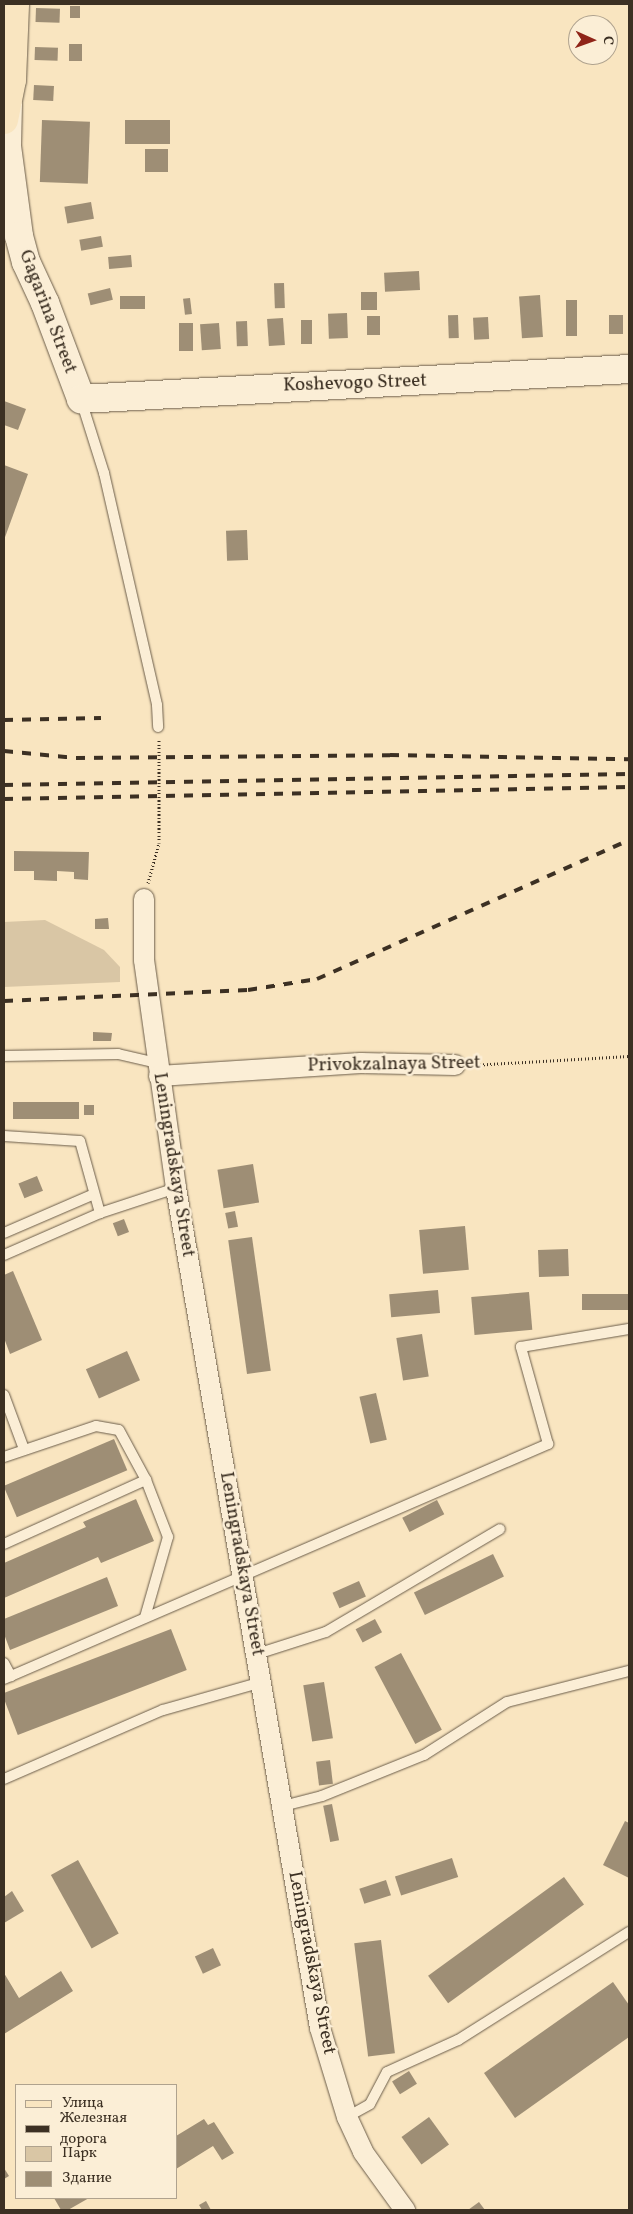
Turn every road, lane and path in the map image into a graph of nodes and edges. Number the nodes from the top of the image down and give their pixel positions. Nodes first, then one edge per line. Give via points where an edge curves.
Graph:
1 (15, 4) edge
2 (6, 112) edge
3 (4, 237) edge
4 (26, 262) junction
5 (629, 369) edge
6 (81, 399) junction
7 (158, 727) dead end
8 (159, 747) dead end
9 (144, 899) joint
10 (4, 1056) edge
11 (629, 1056) edge
12 (455, 1066) joint
13 (158, 1069) junction
14 (4, 1136) edge
15 (176, 1188) junction
16 (94, 1194) junction
17 (100, 1213) junction
18 (4, 1233) edge
19 (4, 1254) edge
20 (629, 1329) edge
21 (4, 1395) edge
22 (24, 1449) junction
23 (4, 1457) edge
24 (146, 1480) junction
25 (500, 1529) dead end
26 (4, 1544) edge
27 (243, 1574) junction
28 (145, 1618) junction
29 (257, 1654) junction
30 (4, 1663) edge
31 (629, 1671) edge
32 (8, 1677) edge
33 (262, 1682) junction
34 (4, 1779) edge
35 (283, 1806) junction
36 (629, 1932) edge
37 (347, 2118) junction
38 (405, 2210) edge

1 - 2 main road, Gagarina Street
2 - 4 street, Gagarina Street via 7,146 19,236
3 - 4 street
4 - 6 street, Gagarina Street via 46,303
5 - 6 street, Koshevogo Street
6 - 7 lane via 104,473 157,705
8 - 9 path via 158,843
9 - 13 street, Leningradskaya Street via 144,960
10 - 13 lane via 118,1054
11 - 12 path, Privokzalnaya Street
12 - 13 street, Privokzalnaya Street via 361,1063
13 - 15 street, Leningradskaya Street
14 - 16 lane via 80,1141
15 - 17 lane
15 - 27 street, Leningradskaya Street
16 - 17 lane
16 - 18 lane
17 - 19 lane
20 - 27 lane via 521,1347 548,1444
21 - 22 lane
22 - 23 lane
22 - 24 lane via 96,1426 118,1430
24 - 26 lane
24 - 28 lane via 168,1538
25 - 29 lane via 326,1632
27 - 28 lane
27 - 29 street, Leningradskaya Street
28 - 32 lane
29 - 33 street, Leningradskaya Street
30 - 32 lane
31 - 35 lane via 507,1702 424,1755 322,1796
33 - 34 lane via 162,1710
33 - 35 street, Leningradskaya Street
35 - 37 street, Leningradskaya Street via 320,2028
36 - 37 lane via 458,2040 387,2072 370,2104
37 - 38 street, Leningradskaya Street via 363,2152

